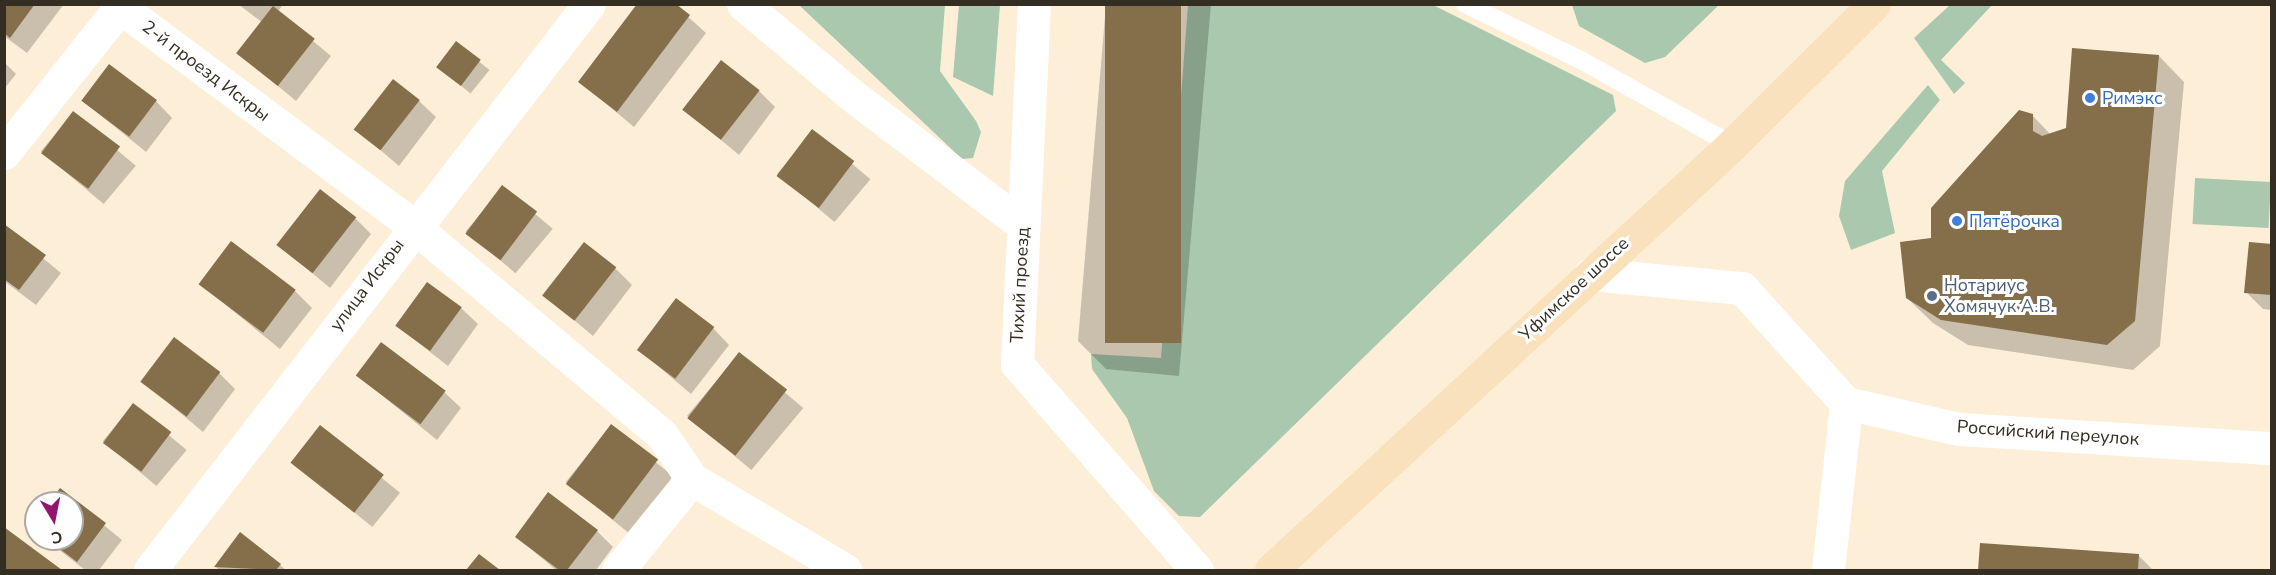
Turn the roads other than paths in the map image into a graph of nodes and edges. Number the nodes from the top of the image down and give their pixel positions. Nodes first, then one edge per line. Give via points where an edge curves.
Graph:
1 (589, 4) edge
2 (743, 4) edge
3 (1034, 4) edge
4 (1465, 4) edge
5 (1874, 4) edge
6 (1732, 145) junction
7 (4, 153) edge
8 (412, 225) junction
9 (1023, 225) junction
10 (1590, 274) junction
11 (1846, 403) junction
12 (2271, 448) edge
13 (692, 479) junction
14 (150, 570) edge
15 (618, 570) edge
16 (845, 570) edge
17 (1197, 570) edge
18 (1271, 570) edge
19 (1828, 570) edge

1 - 8 street, улица Искры
2 - 9 street via 849,93
3 - 9 street, Тихий проезд
4 - 6 lane via 1579,59
5 - 6 main road, Уфимское шоссе
6 - 10 main road, Уфимское шоссе
7 - 8 street, 2-й проезд Искры via 120,7
8 - 13 street via 662,435
8 - 14 street, улица Искры
9 - 17 street, Тихий проезд via 1017,364
10 - 11 street via 1742,288
10 - 18 main road, Уфимское шоссе
11 - 12 street, Российский переулок via 1959,429
11 - 19 street
13 - 15 street
13 - 16 street

